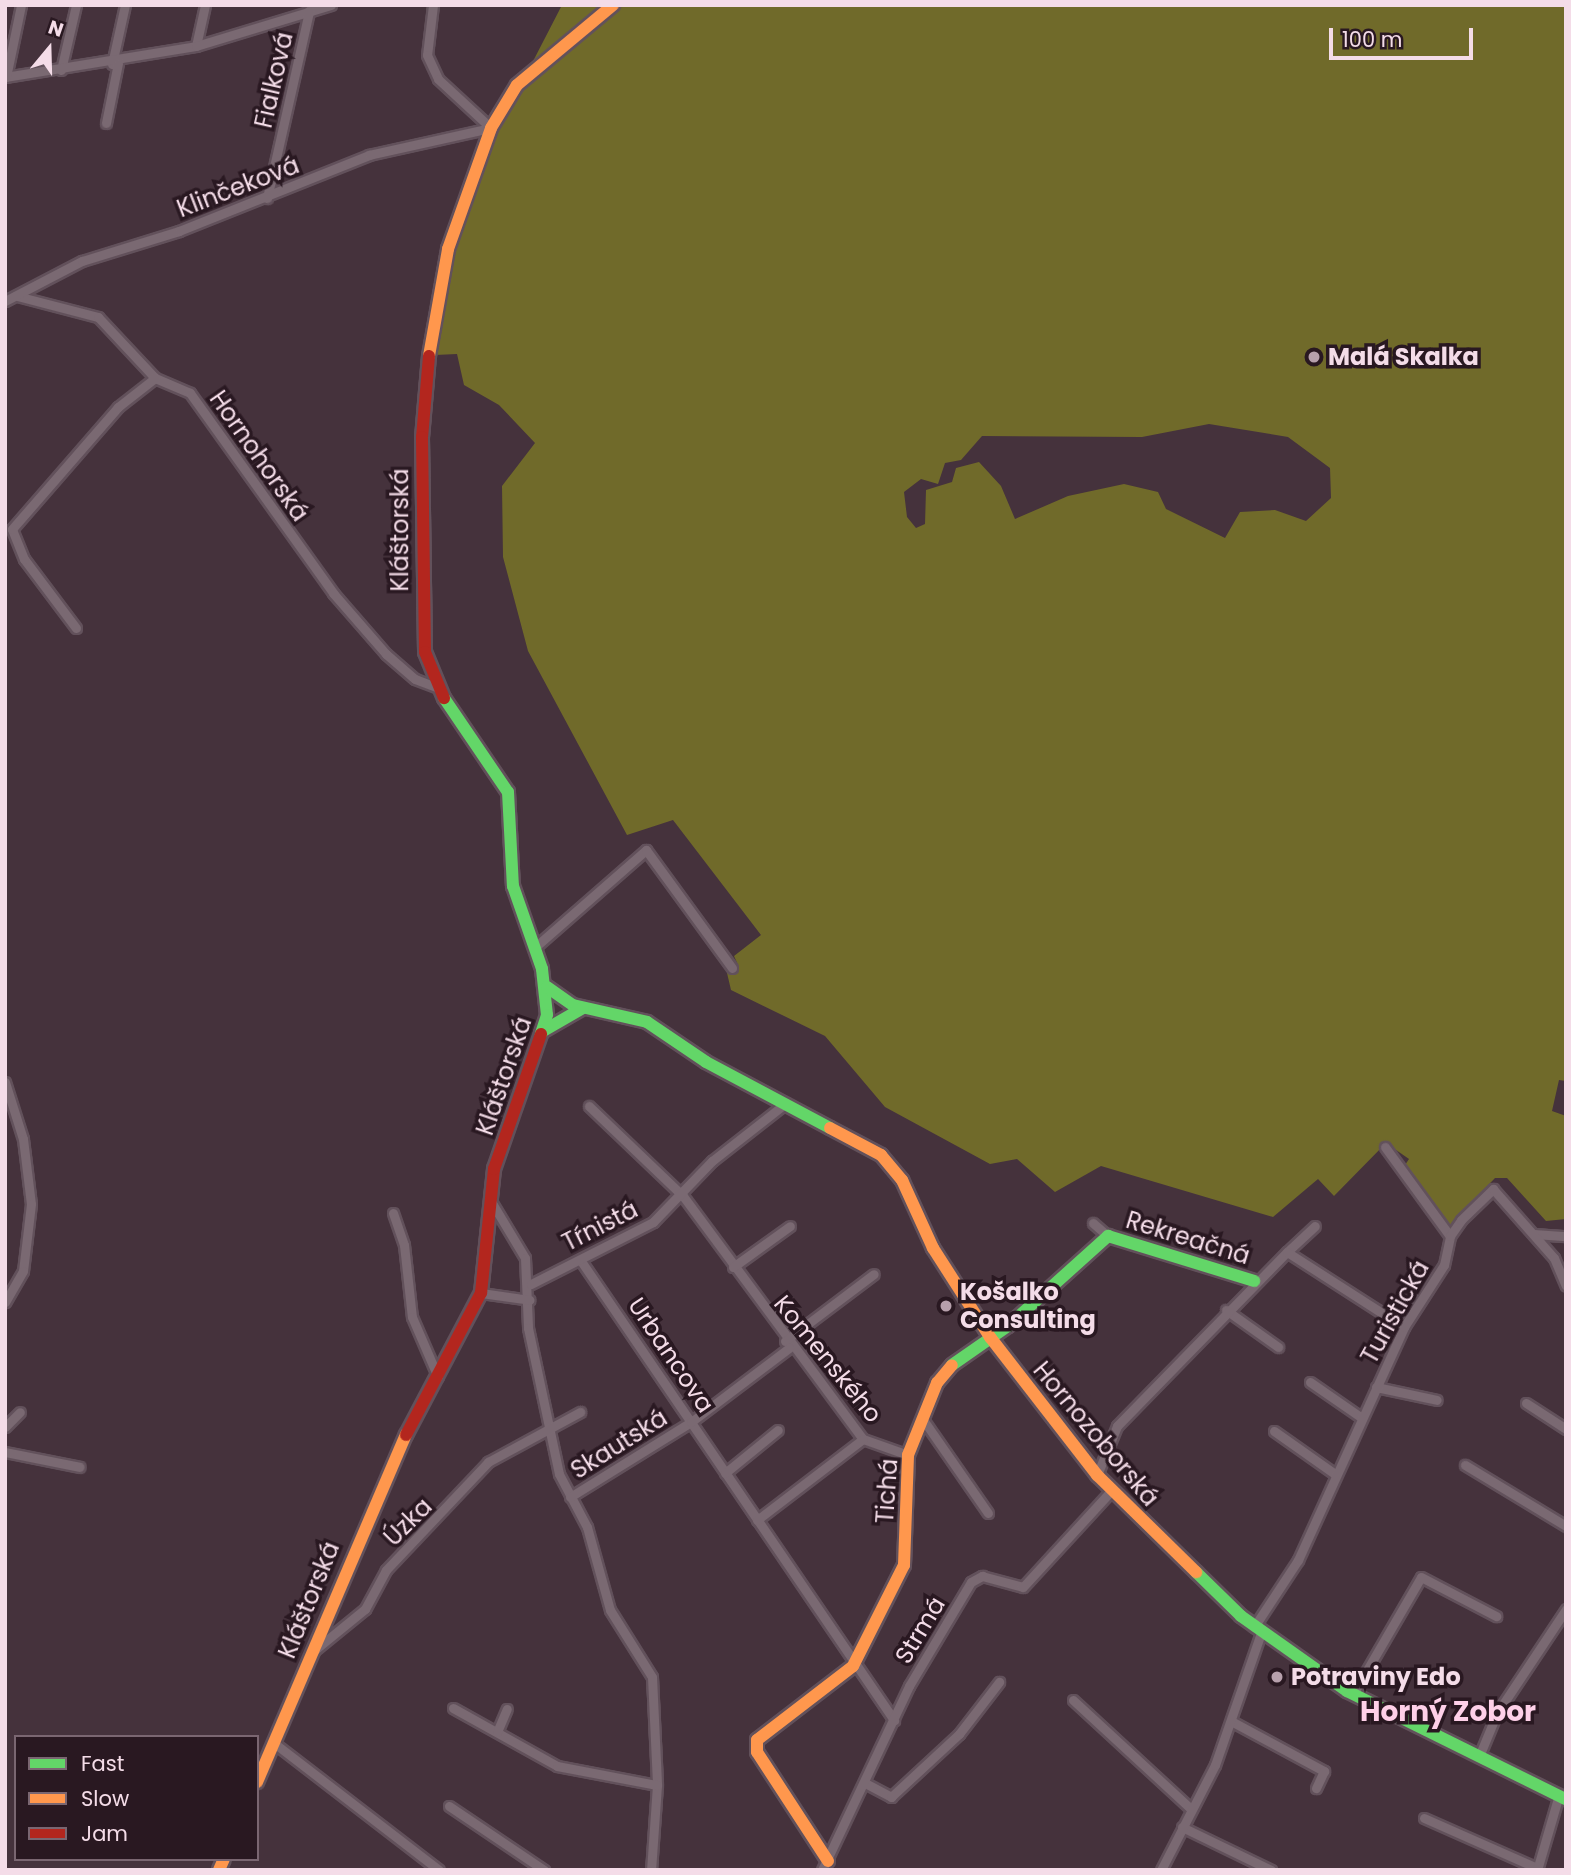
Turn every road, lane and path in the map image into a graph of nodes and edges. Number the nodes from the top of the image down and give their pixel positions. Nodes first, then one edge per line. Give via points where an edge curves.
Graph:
1 (21, 5) edge
2 (76, 5) edge
3 (125, 5) edge
4 (205, 5) edge
5 (331, 5) edge
6 (433, 5) edge
7 (613, 5) edge
8 (320, 6) edge
9 (309, 11) junction
10 (196, 46) junction
11 (115, 64) junction
12 (61, 70) junction
13 (6, 77) edge
14 (106, 123) dead end
15 (491, 128) junction
16 (267, 198) junction
17 (18, 296) junction
18 (5, 301) edge
19 (155, 378) junction
20 (76, 628) dead end
21 (436, 687) junction
22 (534, 948) junction
23 (732, 968) dead end
24 (547, 988) junction
25 (583, 1008) junction
26 (543, 1031) junction
27 (5, 1082) edge
28 (786, 1103) junction
29 (589, 1106) dead end
30 (1385, 1147) dead end
31 (488, 1196) junction
32 (683, 1196) junction
33 (393, 1213) dead end
34 (1093, 1223) dead end
35 (790, 1226) dead end
36 (1315, 1226) dead end
37 (1534, 1234) junction
38 (1108, 1236) junction
39 (1450, 1236) junction
40 (1566, 1236) edge
41 (1287, 1252) junction
42 (581, 1261) junction
43 (733, 1267) junction
44 (874, 1274) dead end
45 (1254, 1280) junction
46 (531, 1284) junction
47 (1566, 1286) edge
48 (481, 1293) junction
49 (530, 1300) junction
50 (5, 1302) edge
51 (1226, 1310) junction
52 (1404, 1327) junction
53 (990, 1337) junction
54 (787, 1345) junction
55 (1278, 1347) dead end
56 (438, 1377) junction
57 (1310, 1382) dead end
58 (1376, 1387) junction
59 (1437, 1400) dead end
60 (1526, 1403) dead end
61 (20, 1412) dead end
62 (580, 1412) dead end
63 (1362, 1418) junction
64 (924, 1421) junction
65 (691, 1422) junction
66 (5, 1427) edge
67 (1566, 1429) edge
68 (546, 1430) junction
69 (778, 1430) dead end
70 (1273, 1431) dead end
71 (863, 1439) junction
72 (5, 1452) edge
73 (908, 1455) junction
74 (1465, 1465) dead end
75 (80, 1468) dead end
76 (725, 1473) junction
77 (1335, 1474) junction
78 (1097, 1475) junction
79 (1112, 1490) junction
80 (570, 1497) junction
81 (988, 1513) dead end
82 (757, 1520) junction
83 (1566, 1526) edge
84 (1566, 1609) edge
85 (1496, 1616) dead end
86 (1258, 1630) junction
87 (309, 1654) junction
88 (853, 1666) junction
89 (999, 1682) dead end
90 (1353, 1694) junction
91 (1073, 1700) dead end
92 (453, 1708) dead end
93 (507, 1709) dead end
94 (894, 1720) junction
95 (1231, 1721) junction
96 (497, 1732) junction
97 (274, 1743) junction
98 (1480, 1754) junction
99 (259, 1777) edge
100 (865, 1783) junction
101 (657, 1785) junction
102 (1316, 1788) dead end
103 (1562, 1797) edge
104 (449, 1806) dead end
105 (1191, 1809) junction
106 (1424, 1818) dead end
107 (1182, 1827) junction
108 (825, 1865) edge
109 (1537, 1869) edge
110 (439, 1870) edge
111 (544, 1870) edge
112 (650, 1870) edge
113 (1161, 1870) edge
114 (1271, 1870) edge

1 - 13 street
2 - 12 street
3 - 11 street
4 - 10 street
5 - 8 street
6 - 15 street via 427,55 438,79
7 - 15 street, Kláštorská via 517,85
8 - 9 street
9 - 10 street
9 - 16 street, Fialková
10 - 11 street
11 - 12 street
11 - 14 street
12 - 13 street
15 - 16 street, Klinčeková via 369,155
15 - 21 street, Kláštorská via 448,249 431,339 422,437 420,608
16 - 17 street, Klinčeková via 82,261
17 - 18 street, Klinčeková
17 - 19 street, Hornohorská via 98,317
19 - 20 street via 118,407 12,529 24,559
19 - 21 street, Hornohorská via 190,393 333,593 386,654 415,679
21 - 22 street, Kláštorská via 508,792 513,886
22 - 23 street via 646,850
22 - 24 street, Kláštorská
24 - 25 street, Hornozoborská
24 - 26 street, Kláštorská
25 - 26 street
25 - 28 street, Hornozoborská via 647,1022 706,1062
26 - 31 street, Kláštorská
27 - 50 street via 23,1139 31,1204 23,1271
28 - 32 street, Tŕnistá via 712,1161
28 - 53 street, Hornozoborská via 881,1155 902,1180 933,1248
29 - 32 street, Tŕnistá
30 - 39 street
31 - 46 street via 508,1221
31 - 48 street, Kláštorská
32 - 42 street, Tŕnistá via 653,1222
32 - 43 street, Komenského
33 - 56 street via 404,1245 412,1317
34 - 38 street, Rekreačná
35 - 43 street
36 - 41 street, Rekreačná
37 - 39 street, Turistická via 1493,1189
37 - 40 street
37 - 47 street
38 - 45 street, Rekreačná
38 - 53 street, Rekreačná
39 - 52 street, Turistická via 1444,1265
41 - 45 street, Rekreačná
41 - 52 street, Rekreačná
42 - 46 street, Tŕnistá via 539,1275
42 - 65 street, Urbancova
43 - 54 street, Komenského
44 - 54 street, Skautská
45 - 51 street
46 - 49 street
48 - 49 street
48 - 56 street, Kláštorská
49 - 68 street via 528,1328
51 - 55 street
51 - 78 street via 1117,1426
52 - 58 street, Turistická
53 - 64 street, Tichá via 937,1383
53 - 78 street, Hornozoborská
54 - 65 street, Skautská
54 - 71 street, Komenského
56 - 87 street, Kláštorská via 380,1484
57 - 63 street
58 - 59 street, Turistická
58 - 63 street, Turistická
60 - 67 street
61 - 66 street
62 - 68 street, Úzka
63 - 77 street, Turistická
64 - 73 street, Tichá
64 - 81 street
65 - 76 street, Urbancova
65 - 80 street, Skautská
68 - 80 street
68 - 87 street, Úzka via 488,1462 386,1570 365,1609
69 - 76 street
70 - 77 street
71 - 73 street, Komenského
71 - 82 street
72 - 75 street
73 - 88 street, Tichá via 904,1565
74 - 83 street
76 - 82 street, Urbancova
77 - 86 street, Turistická via 1280,1594
78 - 79 street, Hornozoborská
79 - 86 street, Hornozoborská
79 - 94 street, Strmá via 1023,1587 982,1576 971,1582
80 - 101 street via 587,1527 610,1610 652,1677
82 - 88 street, Urbancova
84 - 98 street via 1497,1713
85 - 90 street via 1421,1577
86 - 90 street, Hornozoborská
86 - 95 street, Turistická
87 - 97 street, Kláštorská
88 - 94 street, Urbancova
88 - 108 street via 757,1740 757,1752
89 - 100 street via 959,1734 891,1797
90 - 98 street, Hornozoborská
91 - 105 street
92 - 96 street
93 - 96 street
94 - 100 street, Strmá
95 - 102 street via 1324,1770
95 - 105 street, Turistická
96 - 101 street via 557,1766
97 - 99 street, Kláštorská
97 - 110 street
98 - 103 street, Hornozoborská
100 - 108 street, Strmá
101 - 112 street
103 - 109 street
104 - 111 street
105 - 107 street, Turistická
106 - 109 street
107 - 113 street, Turistická
107 - 114 street

